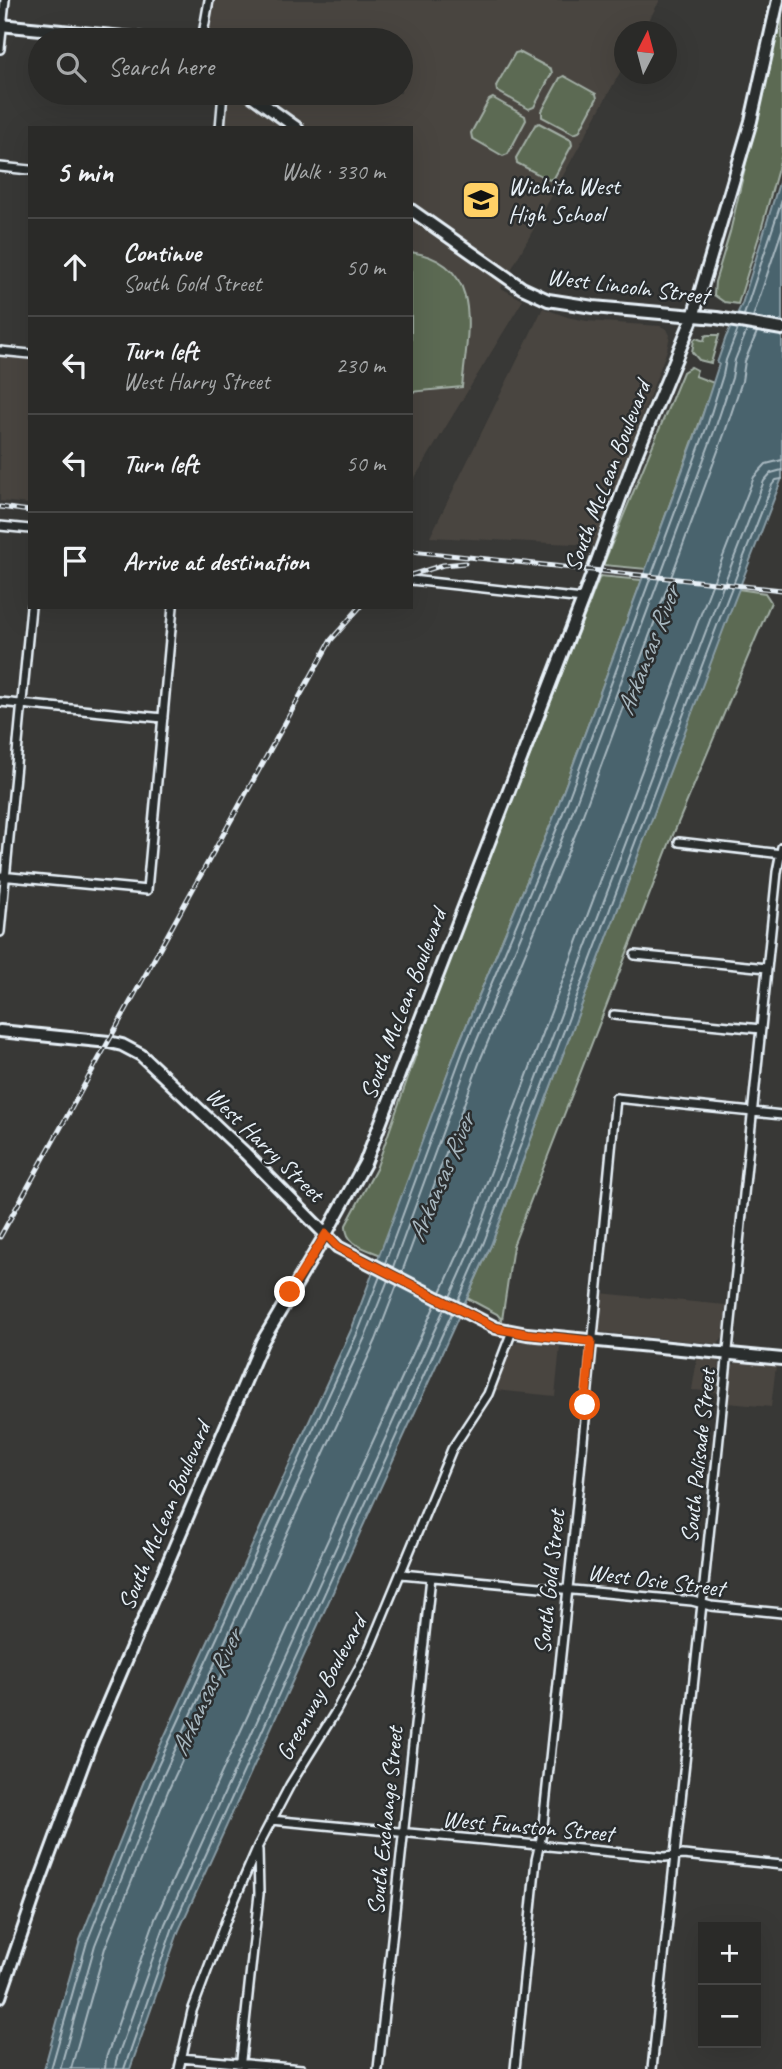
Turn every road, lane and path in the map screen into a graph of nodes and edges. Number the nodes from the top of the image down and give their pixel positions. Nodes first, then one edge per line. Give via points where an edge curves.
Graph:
1 (5, 0) edge
2 (209, 0) edge
3 (778, 0) edge
4 (1, 25) edge
5 (32, 28) edge
6 (204, 28) edge
7 (0, 49) edge
8 (222, 105) edge
9 (265, 105) edge
10 (220, 126) edge
11 (294, 126) edge
12 (0, 167) edge
13 (28, 170) edge
14 (413, 210) edge
15 (693, 317) junction
16 (782, 329) edge
17 (0, 351) edge
18 (28, 354) edge
19 (0, 526) edge
20 (28, 530) edge
21 (413, 580) edge
22 (583, 599) junction
23 (30, 609) edge
24 (173, 609) edge
25 (0, 702) edge
26 (22, 704) junction
27 (163, 718) junction
28 (679, 842) dead end
29 (782, 851) edge
30 (3, 876) edge
31 (0, 932) edge
32 (635, 955) dead end
33 (767, 968) junction
34 (614, 1015) dead end
35 (761, 1029) junction
36 (0, 1031) edge
37 (752, 1112) junction
38 (782, 1115) edge
39 (326, 1234) junction
40 (512, 1331) junction
41 (591, 1341) junction
42 (728, 1354) junction
43 (782, 1359) edge
44 (401, 1574) junction
45 (431, 1577) junction
46 (567, 1589) junction
47 (702, 1604) junction
48 (782, 1613) edge
49 (271, 1820) junction
50 (403, 1834) junction
51 (258, 1846) junction
52 (539, 1846) junction
53 (675, 1856) junction
54 (782, 1865) edge
55 (0, 1997) edge
56 (181, 2058) junction
57 (240, 2066) edge
58 (179, 2069) edge
59 (302, 2069) edge
60 (378, 2069) edge
61 (515, 2069) edge
62 (652, 2069) edge

1 - 4 street
2 - 6 street
3 - 15 main road, South McLean Boulevard via 751,121
4 - 5 main road
4 - 7 street
8 - 10 street
9 - 11 main road
12 - 13 street
14 - 15 main road, West Lincoln Street via 531,294 593,307
15 - 16 main road, West Lincoln Street
15 - 22 main road, South McLean Boulevard
17 - 18 street
19 - 20 street
21 - 22 street
22 - 39 main road, South McLean Boulevard via 365,1163
23 - 26 street
24 - 27 street
25 - 26 street
26 - 27 street
26 - 30 street
27 - 30 street via 147,890
28 - 29 street
29 - 33 street, South Palisade Street
30 - 31 street
32 - 33 street
33 - 35 street, South Palisade Street
34 - 35 street
35 - 37 street, South Palisade Street
36 - 39 main road, West Harry Street via 109,1042 141,1055
37 - 38 street
37 - 41 street, South Gold Street via 616,1098
37 - 42 street, South Palisade Street
39 - 40 main road, West Harry Street via 359,1258 496,1328
39 - 55 main road, South McLean Boulevard via 262,1342 155,1591 90,1745
40 - 41 main road, West Harry Street
40 - 44 street, Greenway Boulevard via 488,1394 452,1449
41 - 42 main road, West Harry Street
41 - 46 street, South Gold Street
42 - 43 main road, West Harry Street
42 - 47 street, South Palisade Street
44 - 45 street, West Osie Street
44 - 49 street, Greenway Boulevard via 336,1711
45 - 46 street, West Osie Street
45 - 50 street, South Exchange Street
46 - 47 street, West Osie Street
46 - 52 street, South Gold Street
47 - 48 street, West Osie Street
47 - 53 street, South Palisade Street
49 - 50 street, West Funston Street
49 - 51 street, Greenway Boulevard
50 - 52 street, West Funston Street
50 - 60 street, South Exchange Street
51 - 56 street, Greenway Boulevard via 192,2011
51 - 57 street via 259,1894
52 - 53 street, West Funston Street
52 - 61 street, South Gold Street
53 - 54 street, West Funston Street
53 - 62 street, South Palisade Street
56 - 57 street
56 - 58 street, Greenway Boulevard
57 - 59 street

